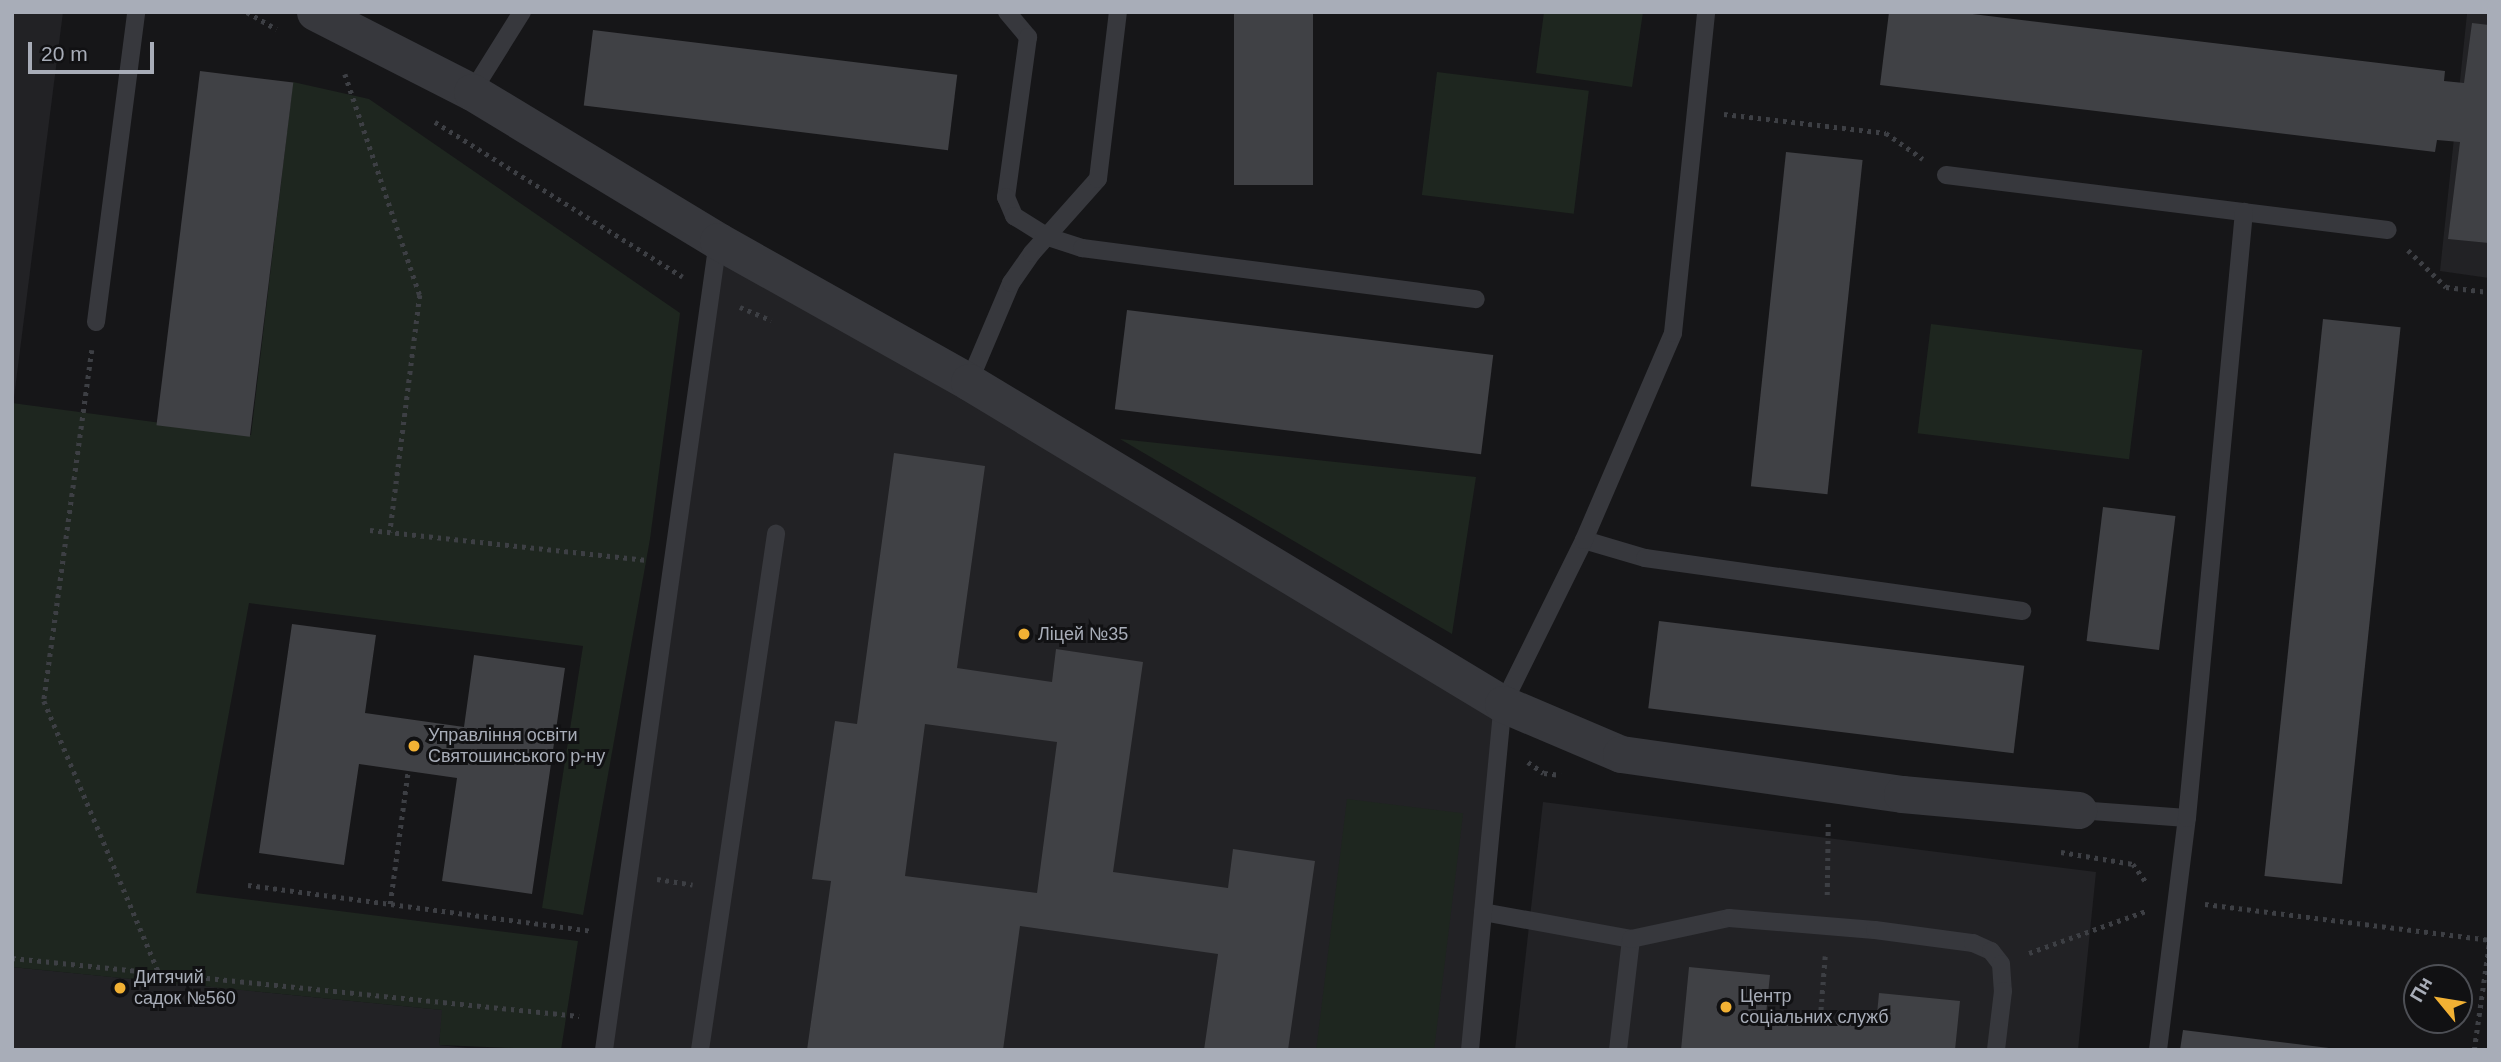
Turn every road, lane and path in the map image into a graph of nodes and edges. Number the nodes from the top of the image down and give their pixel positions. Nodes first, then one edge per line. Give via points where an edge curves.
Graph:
1 (136, 12) edge
2 (522, 12) edge
3 (1007, 12) edge
4 (1118, 12) edge
5 (1706, 12) edge
6 (321, 15) edge
7 (472, 92) junction
8 (1696, 111) junction
9 (1947, 175) joint
10 (2244, 212) junction
11 (2388, 230) joint
12 (1048, 237) junction
13 (718, 241) junction
14 (2489, 292) edge
15 (1476, 299) dead end
16 (96, 322) joint
17 (969, 382) junction
18 (370, 530) dead end
19 (390, 532) junction
20 (776, 534) dead end
21 (1584, 540) junction
22 (673, 563) junction
23 (2022, 611) dead end
24 (1503, 704) junction
25 (408, 771) dead end
26 (2078, 810) joint
27 (2188, 818) junction
28 (629, 874) junction
29 (248, 885) dead end
30 (723, 890) junction
31 (2176, 900) junction
32 (390, 904) junction
33 (2240, 909) dead end
34 (1483, 912) junction
35 (620, 935) junction
36 (1631, 939) junction
37 (2489, 943) edge
38 (12, 958) edge
39 (2001, 964) junction
40 (159, 973) junction
41 (608, 1019) junction
42 (604, 1050) edge
43 (700, 1050) edge
44 (1470, 1050) edge
45 (1618, 1050) edge
46 (1996, 1050) edge
47 (2158, 1050) edge
48 (2474, 1050) edge

1 - 16 lane
2 - 7 lane
3 - 12 lane via 1028,37 1006,197 1014,216
4 - 12 lane via 1098,178
5 - 8 lane
6 - 7 street
6 - 19 path via 420,295
7 - 13 street
8 - 9 path via 1886,133
8 - 21 lane via 1673,333
9 - 10 lane
10 - 11 lane
10 - 27 lane
11 - 14 path via 2446,287
12 - 15 lane via 1082,248
12 - 17 lane via 1011,283
13 - 17 street
13 - 22 lane
16 - 40 path via 44,701
17 - 24 street
18 - 19 path
19 - 22 path
20 - 30 lane
21 - 23 lane via 1644,558
21 - 24 lane
22 - 28 lane
24 - 26 street via 1621,754 1902,794
24 - 34 lane
25 - 32 path
26 - 27 lane
27 - 31 lane
28 - 30 path
28 - 35 lane
29 - 32 path
30 - 43 lane
31 - 39 path
31 - 47 lane
32 - 35 path
33 - 37 path
34 - 36 lane
34 - 44 lane
35 - 41 lane
36 - 39 lane via 1729,918 1973,943 1991,951
36 - 45 lane
37 - 48 path
38 - 40 path
39 - 46 lane via 2003,991
40 - 41 path
41 - 42 lane

